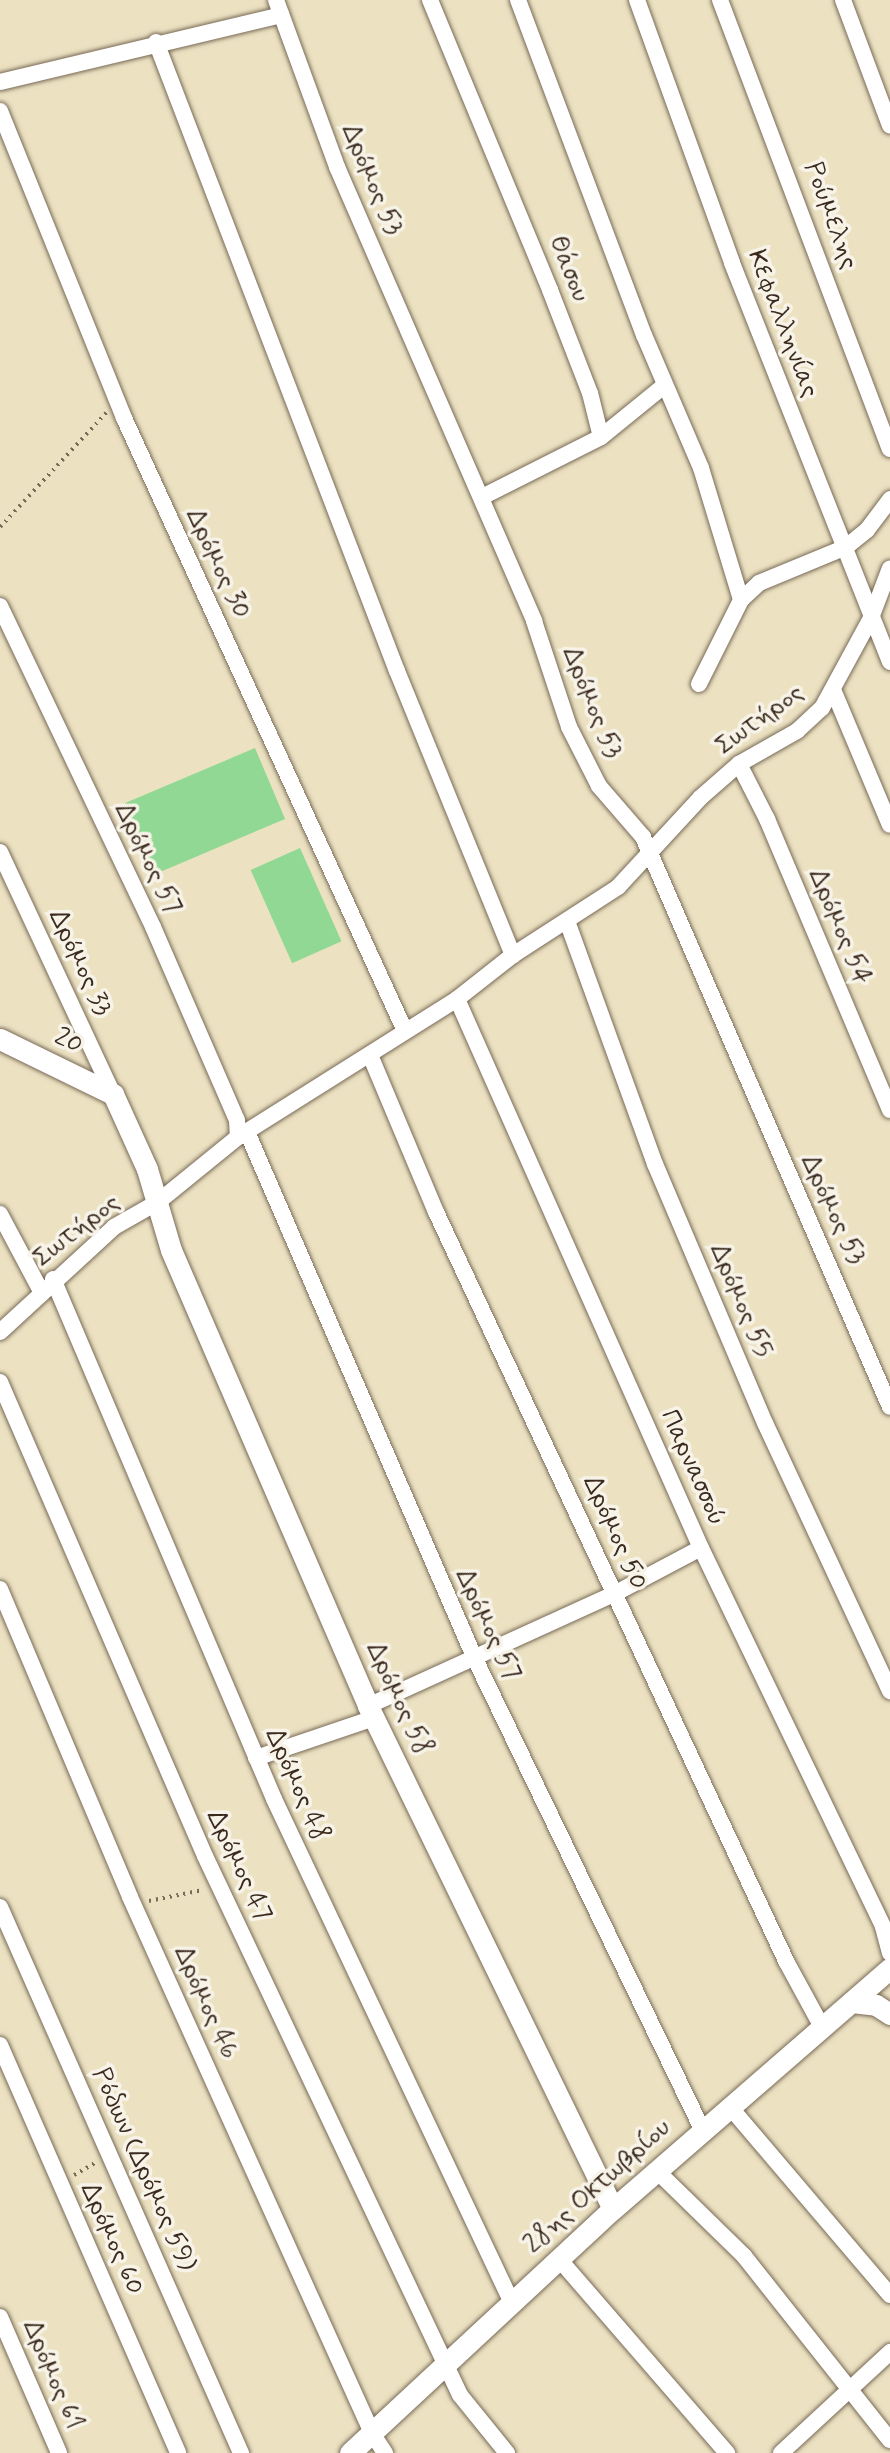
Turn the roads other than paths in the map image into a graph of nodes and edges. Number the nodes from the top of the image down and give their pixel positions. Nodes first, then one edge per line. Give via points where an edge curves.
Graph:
1 (430, 0) edge
2 (518, 0) edge
3 (637, 0) edge
4 (720, 0) edge
5 (843, 0) edge
6 (278, 8) edge
7 (156, 42) junction
8 (0, 82) edge
9 (0, 111) edge
10 (890, 126) edge
11 (666, 385) junction
12 (601, 437) junction
13 (890, 449) edge
14 (482, 497) junction
15 (890, 499) edge
16 (846, 547) junction
17 (890, 568) edge
18 (741, 600) junction
19 (0, 606) edge
20 (871, 618) junction
21 (890, 662) edge
22 (699, 684) dead end
23 (834, 692) junction
24 (739, 764) junction
25 (890, 825) edge
26 (0, 852) edge
27 (650, 856) junction
28 (567, 921) junction
29 (513, 955) junction
30 (457, 999) junction
31 (405, 1031) junction
32 (0, 1039) edge
33 (370, 1055) junction
34 (113, 1094) junction
35 (890, 1110) edge
36 (242, 1135) junction
37 (158, 1202) junction
38 (0, 1214) edge
39 (53, 1279) junction
40 (41, 1291) junction
41 (0, 1332) edge
42 (0, 1382) edge
43 (890, 1407) edge
44 (701, 1548) junction
45 (0, 1589) edge
46 (614, 1594) junction
47 (475, 1659) junction
48 (890, 1691) edge
49 (371, 1712) junction
50 (256, 1758) junction
51 (0, 1907) edge
52 (890, 1954) edge
53 (890, 1968) edge
54 (852, 2002) junction
55 (890, 2014) edge
56 (822, 2027) junction
57 (0, 2045) edge
58 (730, 2107) junction
59 (703, 2131) junction
60 (657, 2171) junction
61 (613, 2209) junction
62 (559, 2259) junction
63 (890, 2295) edge
64 (512, 2303) junction
65 (0, 2317) edge
66 (890, 2352) edge
67 (446, 2364) junction
68 (848, 2391) junction
69 (372, 2433) junction
70 (890, 2440) edge
71 (59, 2453) edge
72 (177, 2453) edge
73 (241, 2453) edge
74 (350, 2453) edge
75 (385, 2453) edge
76 (507, 2453) edge
77 (727, 2453) edge
78 (781, 2453) edge

1 - 12 street, Θάσου via 550,290 590,393
2 - 11 street
3 - 16 street, Κεφαλληνίας via 732,263
4 - 13 street, Ρούμελης
5 - 10 street
6 - 7 street
6 - 14 street, Δρόμος 53 via 337,167
7 - 8 street
7 - 29 street via 397,671
9 - 31 street, Δρόμος 30 via 117,401
11 - 12 street
11 - 18 street via 701,468
12 - 14 street
14 - 27 street, Δρόμος 53 via 534,621 569,727 599,786 635,823
15 - 16 street via 867,530
16 - 18 street via 759,583
16 - 20 street, Κεφαλληνίας
17 - 20 street, Σωτήρος
18 - 22 street
19 - 36 street, Δρόμος 57 via 153,927
20 - 21 street, Κεφαλληνίας
20 - 23 street, Σωτήρος
23 - 24 street, Σωτήρος via 810,720
23 - 25 street
24 - 27 street, Σωτήρος via 700,798
24 - 35 street, Δρόμος 54 via 767,818
26 - 34 street, Δρόμος 33
27 - 28 street, Σωτήρος via 618,887
27 - 43 street, Δρόμος 53
28 - 29 street, Σωτήρος
28 - 48 street, Δρόμος 55 via 655,1164 765,1423
29 - 30 street, Σωτήρος
30 - 31 street, Σωτήρος
30 - 44 street, Παρνασσού
31 - 33 street, Σωτήρος
32 - 34 street, 20
33 - 36 street, Σωτήρος
33 - 46 street, Δρόμος 50 via 436,1212
34 - 37 street, Δρόμος 58
36 - 37 street, Σωτήρος
36 - 47 street, Δρόμος 57
37 - 39 street, Σωτήρος via 114,1227
37 - 49 street, Δρόμος 58 via 171,1250
38 - 40 street
39 - 40 street, Σωτήρος
39 - 50 street, Δρόμος 48
40 - 41 street, Σωτήρος
42 - 67 street, Δρόμος 47 via 219,1885
44 - 46 street
44 - 52 street, Παρνασσού via 883,1927
45 - 69 street, Δρόμος 46 via 133,1903
46 - 47 street
46 - 56 street, Δρόμος 50 via 786,1961
47 - 49 street
47 - 59 street, Δρόμος 57
49 - 50 street
49 - 61 street, Δρόμος 58
50 - 64 street, Δρόμος 48
51 - 73 street, Ρόδων (Δρόμος 59)
53 - 54 street, 28ης Οκτωβρίου
54 - 55 street via 876,2005
54 - 56 street, 28ης Οκτωβρίου
56 - 58 street, 28ης Οκτωβρίου
57 - 72 street, Δρόμος 60
58 - 59 street, 28ης Οκτωβρίου
58 - 63 street
59 - 60 street, 28ης Οκτωβρίου
60 - 61 street, 28ης Οκτωβρίου
60 - 68 street via 744,2256 834,2367
61 - 62 street, 28ης Οκτωβρίου
62 - 64 street, 28ης Οκτωβρίου
62 - 77 street
64 - 67 street, 28ης Οκτωβρίου
65 - 71 street, Δρόμος 61
66 - 68 street
67 - 69 street, 28ης Οκτωβρίου
67 - 76 street, Δρόμος 47 via 460,2395
68 - 70 street
68 - 78 street
69 - 74 street, 28ης Οκτωβρίου
69 - 75 street, Δρόμος 46

